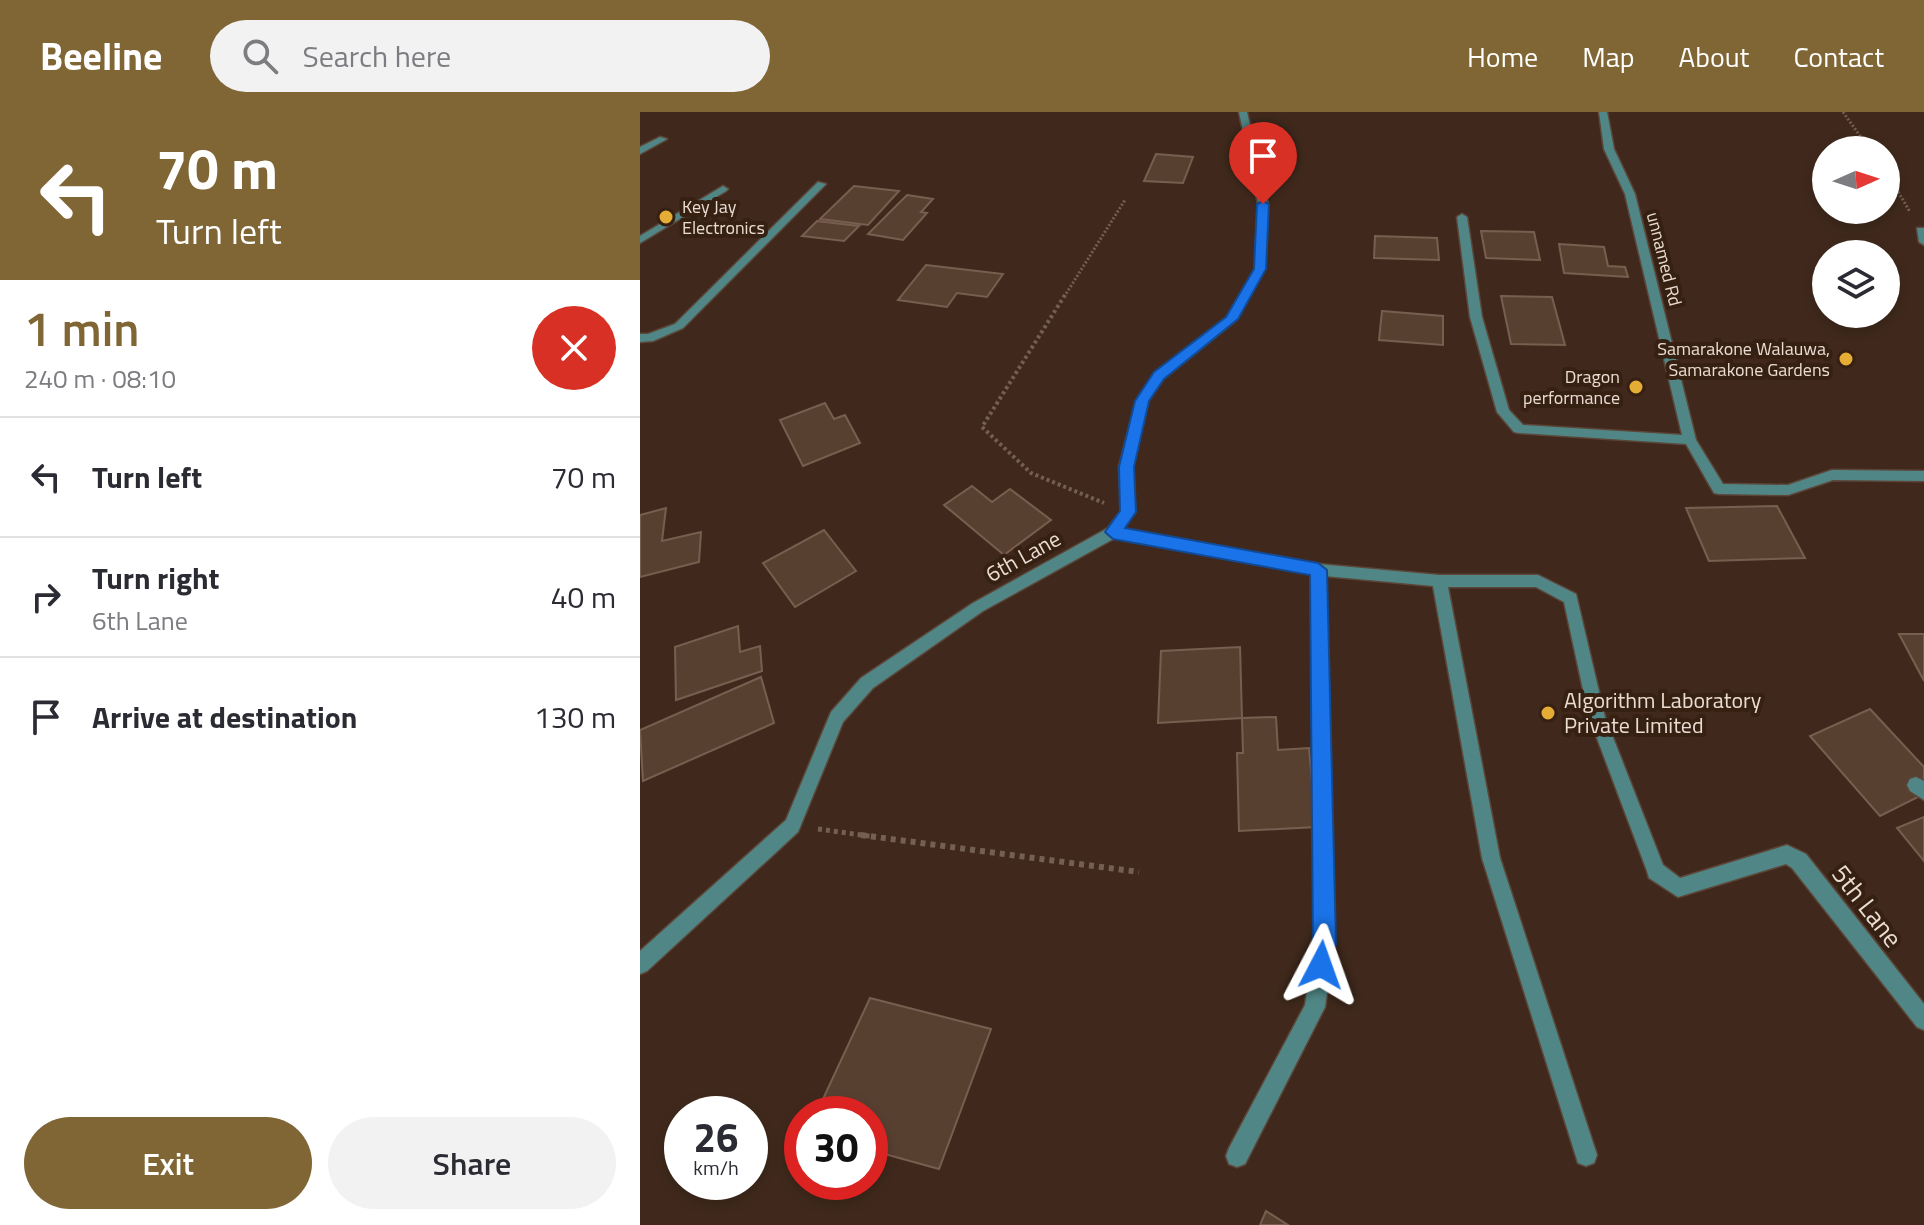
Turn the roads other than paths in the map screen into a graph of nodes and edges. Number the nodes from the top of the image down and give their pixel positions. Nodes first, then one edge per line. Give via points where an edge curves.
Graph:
1 (1243, 112) edge
2 (1603, 112) edge
3 (663, 139) dead end
4 (640, 151) edge
5 (821, 184) dead end
6 (723, 189) dead end
7 (1462, 217) dead end
8 (640, 240) edge
9 (640, 338) edge
10 (1690, 440) junction
11 (1924, 476) edge
12 (1113, 532) junction
13 (1318, 570) junction
14 (1439, 581) junction
15 (640, 964) edge
16 (1924, 1020) edge
17 (1586, 1155) dead end
18 (1237, 1156) dead end

1 - 12 street, 6th Lane via 1263,204 1260,269 1231,319 1159,376 1142,401 1126,467 1128,512
2 - 10 street, unnamed Rd via 1609,149 1630,194
3 - 4 street
5 - 9 street via 679,326
6 - 8 street
7 - 10 street via 1476,317 1503,412 1519,429
10 - 11 street, unnamed Rd via 1719,489 1788,490 1832,475
12 - 13 street
12 - 15 street, 6th Lane via 978,607 867,683 837,717 792,826
13 - 14 street
13 - 18 street via 1324,944 1315,1007
14 - 16 street, 5th Lane via 1538,581 1571,598 1597,717 1656,871 1678,888 1787,854 1799,861
14 - 17 street via 1491,858

